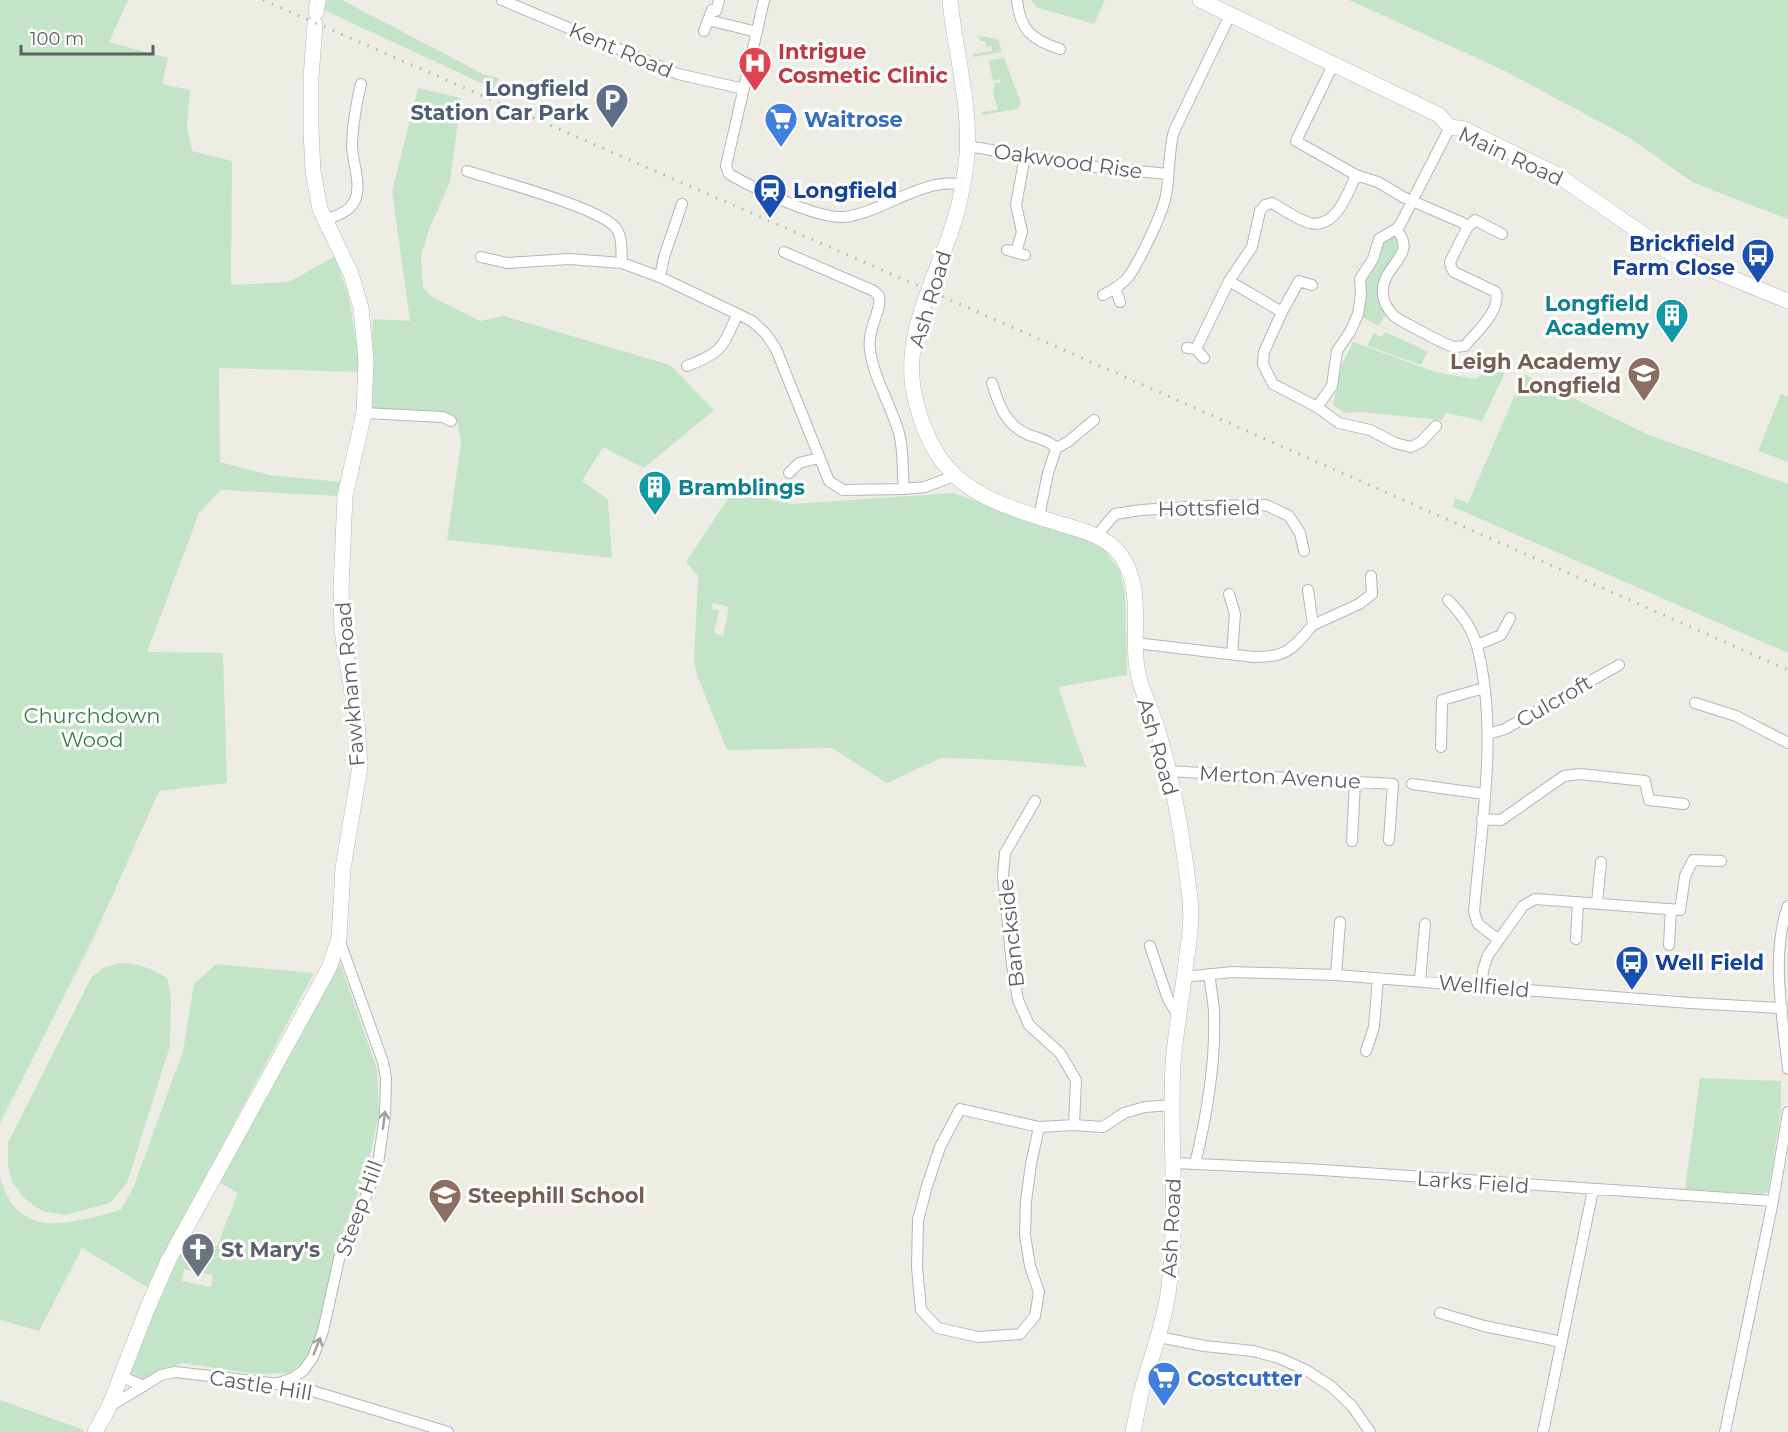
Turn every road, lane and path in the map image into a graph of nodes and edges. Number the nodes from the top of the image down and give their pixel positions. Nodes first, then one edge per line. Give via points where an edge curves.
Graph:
1 (502, 0) edge
2 (719, 0) edge
3 (764, 0) edge
4 (950, 0) edge
5 (1017, 0) edge
6 (1200, 0) edge
7 (316, 12) edge
8 (1230, 15) junction
9 (757, 32) junction
10 (1060, 49) dead end
11 (1333, 65) junction
12 (361, 84) dead end
13 (744, 89) junction
14 (1450, 128) junction
15 (968, 146) junction
16 (1025, 156) junction
17 (467, 171) dead end
18 (1168, 174) junction
19 (1356, 175) junction
20 (963, 185) junction
21 (1412, 201) junction
22 (682, 204) dead end
23 (326, 220) junction
24 (1467, 228) junction
25 (1396, 230) junction
26 (1502, 234) dead end
27 (784, 252) dead end
28 (1016, 252) dead end
29 (481, 258) dead end
30 (621, 263) junction
31 (660, 277) junction
32 (1229, 281) junction
33 (1312, 285) dead end
34 (1115, 288) junction
35 (1103, 295) dead end
36 (1788, 301) edge
37 (1120, 302) dead end
38 (1282, 312) junction
39 (738, 315) junction
40 (1204, 358) dead end
41 (687, 366) dead end
42 (997, 388) dead end
43 (1317, 407) junction
44 (364, 413) junction
45 (1094, 420) dead end
46 (451, 421) dead end
47 (1436, 426) dead end
48 (1055, 449) junction
49 (819, 458) junction
50 (789, 473) dead end
51 (954, 476) junction
52 (904, 489) junction
53 (1039, 517) junction
54 (1097, 535) junction
55 (1304, 551) dead end
56 (1371, 576) dead end
57 (1308, 591) dead end
58 (1229, 594) dead end
59 (1449, 600) dead end
60 (1510, 618) dead end
61 (1313, 625) junction
62 (1136, 643) junction
63 (1476, 645) junction
64 (1232, 654) junction
65 (1619, 664) dead end
66 (1484, 688) junction
67 (1695, 703) dead end
68 (1488, 734) junction
69 (1788, 743) edge
70 (1441, 747) dead end
71 (1168, 771) junction
72 (1356, 782) junction
73 (1412, 784) dead end
74 (1484, 794) junction
75 (1035, 801) dead end
76 (1684, 804) dead end
77 (1482, 819) junction
78 (1389, 840) dead end
79 (1352, 841) dead end
80 (1721, 861) dead end
81 (1601, 862) dead end
82 (1578, 902) junction
83 (1597, 903) junction
84 (1788, 906) edge
85 (1671, 909) junction
86 (1340, 922) dead end
87 (1425, 924) dead end
88 (339, 939) junction
89 (1500, 939) junction
90 (1576, 939) dead end
91 (1669, 945) dead end
92 (1150, 946) dead end
93 (1209, 974) junction
94 (1336, 975) junction
95 (1185, 976) junction
96 (1378, 978) junction
97 (1420, 980) junction
98 (1482, 987) junction
99 (1782, 1008) junction
100 (1179, 1017) junction
101 (1366, 1051) dead end
102 (1788, 1069) edge
103 (1173, 1105) junction
104 (1788, 1112) edge
105 (1074, 1125) junction
106 (1039, 1127) junction
107 (1174, 1163) junction
108 (1195, 1164) junction
109 (1593, 1190) junction
110 (1773, 1201) junction
111 (1440, 1313) dead end
112 (1159, 1337) junction
113 (1562, 1342) junction
114 (304, 1370) junction
115 (122, 1377) junction
116 (276, 1384) junction
117 (144, 1386) junction
118 (306, 1389) junction
119 (109, 1407) junction
120 (95, 1432) edge
121 (448, 1432) edge
122 (1133, 1432) edge
123 (1370, 1432) edge
124 (1543, 1432) edge
125 (1725, 1432) edge

1 - 13 street, Kent Road via 678,74
2 - 9 street via 706,25
3 - 9 street
4 - 15 street, Ash Road
5 - 10 street via 1028,33
6 - 8 street, Main Road
7 - 23 street, Fawkham Road via 310,131 313,171
8 - 11 street, Main Road
8 - 18 street via 1176,125
9 - 13 street
11 - 14 street, Main Road via 1439,115
11 - 19 street via 1296,141
12 - 23 street via 352,145 357,181 355,201 350,208
13 - 20 street via 726,169 732,176 788,202 829,216 846,216 933,186
14 - 21 street
14 - 36 street, Main Road via 1464,129 1556,174 1670,253
15 - 16 street, Oakwood Rise
15 - 20 street, Ash Road
16 - 18 street, Oakwood Rise
16 - 28 street via 1016,205 1022,233
17 - 30 street via 602,217 616,228 621,241
18 - 34 street via 1160,213 1129,277
19 - 21 street
19 - 32 street via 1334,217 1323,223 1311,223 1272,203 1265,205 1260,211 1252,247
20 - 51 street, Ash Road via 953,226 920,316 911,366 924,430
21 - 24 street
21 - 25 street
22 - 31 street
23 - 44 street, Fawkham Road via 351,273 361,308 366,360
24 - 25 street via 1451,267 1496,292 1498,299 1465,346 1453,348 1398,319 1386,305 1384,281 1404,247
24 - 26 street via 1475,220
25 - 43 street via 1379,239 1361,278 1358,314 1337,351 1332,384
27 - 52 street via 879,296 880,305 870,330 870,348 899,435
29 - 30 street via 507,263 569,259
30 - 31 street
31 - 39 street
32 - 38 street
32 - 40 street via 1192,349
33 - 38 street via 1299,280
34 - 35 street
34 - 37 street
38 - 43 street via 1264,351 1267,375 1273,384
39 - 41 street via 723,346 711,357
39 - 49 street via 752,321 776,350
42 - 48 street via 1002,413 1011,424 1052,443
43 - 47 street via 1339,423 1370,430 1411,447
44 - 46 street via 443,417
44 - 88 street, Fawkham Road via 344,510 342,631 360,767 343,868
45 - 48 street
48 - 53 street
49 - 50 street via 799,463
49 - 52 street via 829,481 843,490
51 - 52 street via 925,487
51 - 53 street, Ash Road via 973,491
53 - 54 street, Ash Road
54 - 55 street, Hottsfield via 1115,514 1266,505 1289,516 1300,533
54 - 62 street, Ash Road via 1118,551 1130,571
56 - 61 street via 1372,594
57 - 61 street
58 - 64 street via 1235,614
59 - 63 street via 1465,620
60 - 63 street via 1501,634
61 - 64 street via 1292,650 1272,657
62 - 64 street
62 - 71 street, Ash Road via 1136,666
63 - 66 street
65 - 68 street, Culcroft via 1505,729
66 - 68 street
66 - 70 street via 1442,700
67 - 69 street via 1737,716
68 - 74 street
71 - 72 street, Merton Avenue
71 - 95 street, Ash Road via 1191,903
72 - 78 street, Merton Avenue via 1393,784
72 - 79 street
73 - 74 street
74 - 77 street
75 - 105 street, Banckside via 1005,853 1003,876 1012,965 1018,1000 1029,1025 1060,1053 1076,1080
76 - 77 street via 1649,800 1645,782 1580,774 1564,776 1501,820
77 - 89 street via 1474,912 1478,924
80 - 85 street via 1694,860 1685,876 1680,910
81 - 83 street
82 - 83 street
82 - 89 street via 1535,899 1523,906
82 - 90 street
83 - 85 street
84 - 99 street via 1778,955
85 - 91 street
86 - 94 street
87 - 97 street
114 -> 88 street, Steep Hill via 323,1331 339,1258 376,1170 385,1116 386,1078 382,1062
88 - 115 street, Fawkham Road via 329,968 168,1261
89 - 98 street via 1488,955
92 - 100 street via 1168,999
93 - 94 street, Wellfield
93 - 95 street, Wellfield
93 - 108 street via 1213,1041 1207,1106
94 - 96 street, Wellfield
95 - 100 street, Ash Road
96 - 97 street, Wellfield
96 - 101 street via 1374,1027
97 - 98 street, Wellfield
98 - 99 street, Wellfield
99 - 102 street
100 - 103 street, Ash Road
103 - 105 street via 1124,1113 1103,1127
103 - 107 street, Ash Road
104 - 110 street
105 - 106 street
106 - 106 street via 1030,1164 1025,1235 1039,1292 1035,1316 1020,1334 978,1337 938,1328 921,1310 917,1267 918,1220 940,1147 960,1109
107 - 108 street, Larks Field
107 - 112 street, Ash Road via 1168,1294
108 - 109 street, Larks Field
109 - 110 street, Larks Field
109 - 113 street
110 - 125 street
111 - 113 street
112 - 122 street, Ash Road
112 - 123 street via 1253,1351 1306,1370 1352,1406
113 - 124 street
114 - 116 street
114 - 118 street
115 - 117 street
115 - 119 street, Fawkham Road
116 - 117 street, Castle Hill via 175,1372 161,1375
116 - 118 street, Castle Hill
117 - 119 street, Castle Hill
118 - 121 street, Castle Hill
119 - 120 street, Fawkham Road

